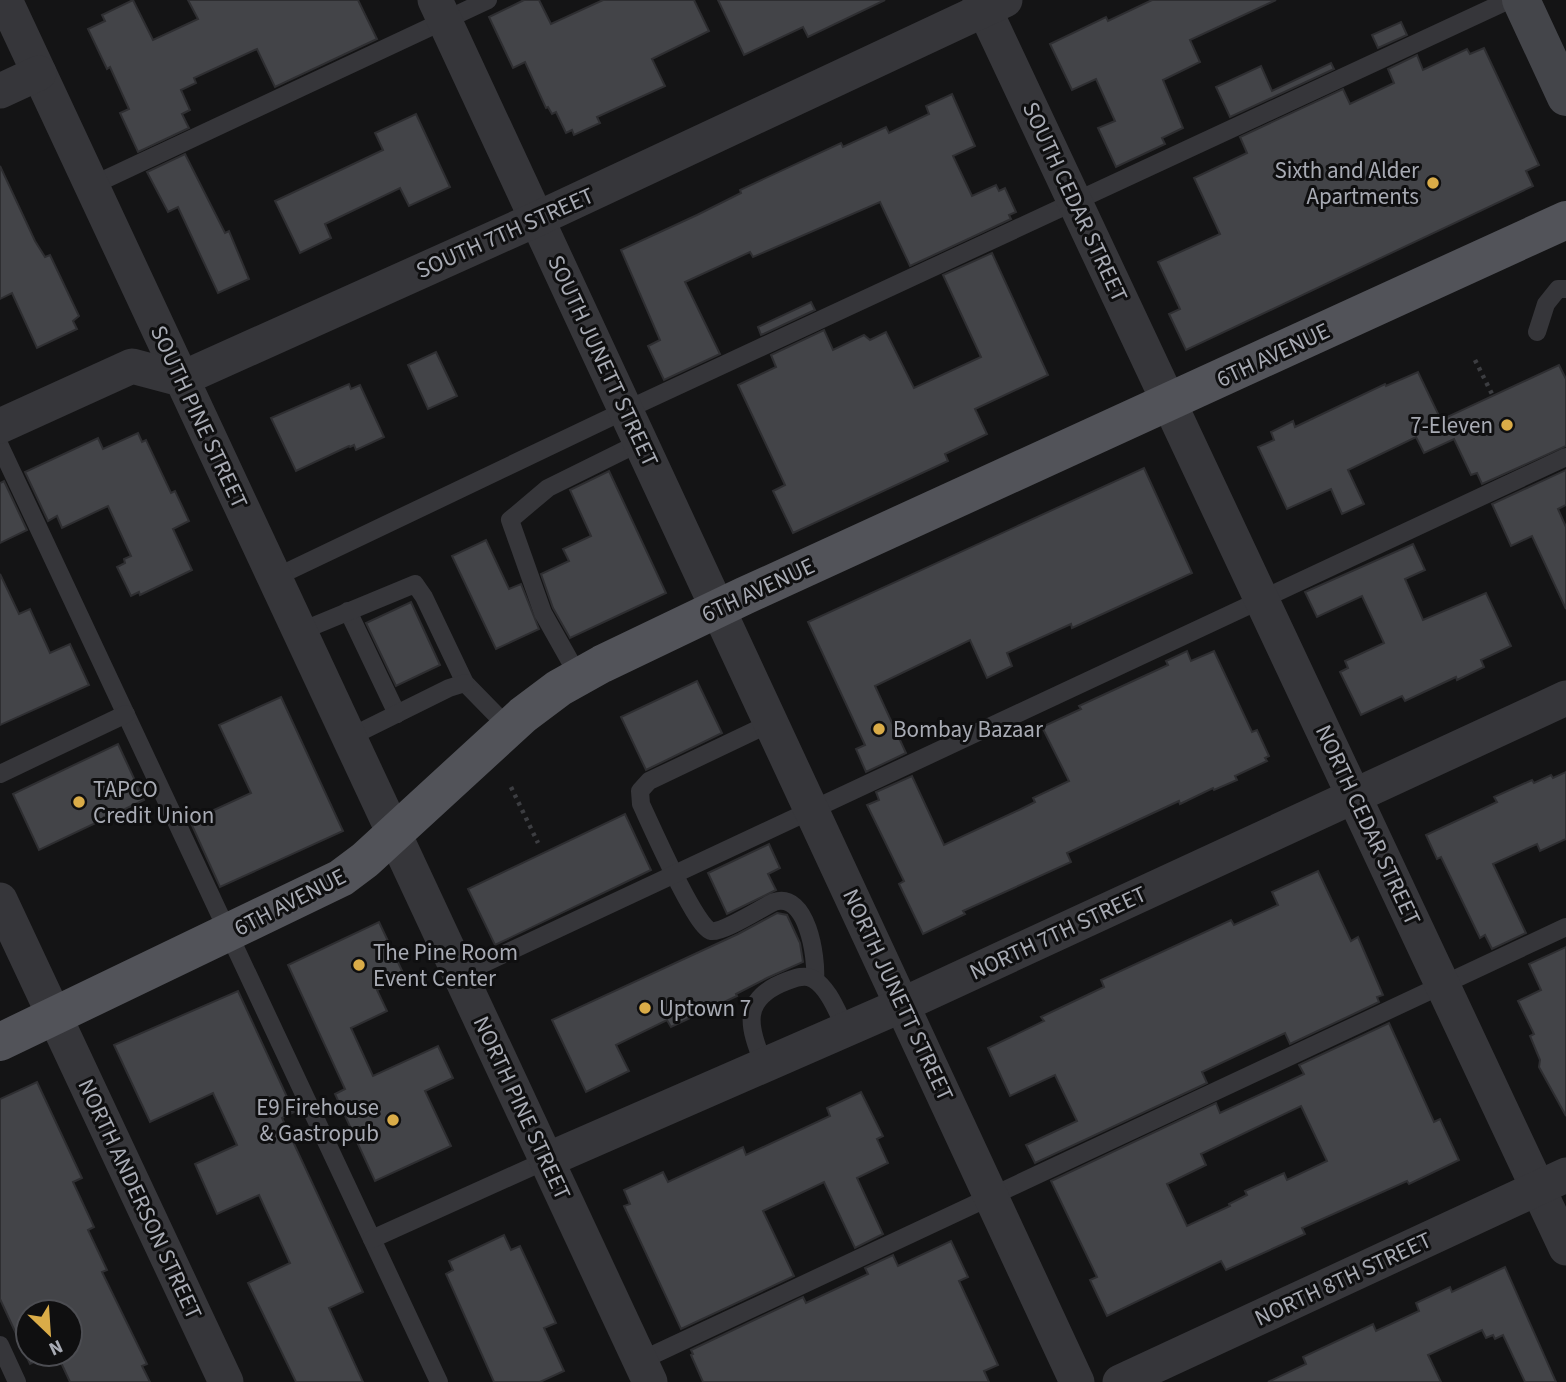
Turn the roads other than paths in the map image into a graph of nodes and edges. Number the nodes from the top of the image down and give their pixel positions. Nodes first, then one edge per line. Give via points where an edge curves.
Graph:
1 (5, 0) edge
2 (488, 0) edge
3 (1509, 0) edge
4 (1521, 0) edge
5 (990, 3) edge
6 (440, 10) edge
7 (39, 73) junction
8 (0, 91) edge
9 (1566, 97) edge
10 (93, 186) junction
11 (1074, 201) junction
12 (537, 219) junction
13 (1566, 220) edge
14 (1566, 289) edge
15 (1537, 332) dead end
16 (181, 379) junction
17 (1169, 403) junction
18 (626, 410) junction
19 (0, 426) edge
20 (641, 442) junction
21 (0, 446) edge
22 (1566, 457) edge
23 (274, 578) junction
24 (1262, 599) junction
25 (718, 608) junction
26 (348, 611) junction
27 (299, 632) junction
28 (579, 677) junction
29 (465, 683) junction
30 (1566, 698) edge
31 (126, 714) junction
32 (397, 714) junction
33 (771, 723) junction
34 (509, 728) junction
35 (348, 738) junction
36 (0, 774) edge
37 (1354, 797) junction
38 (811, 809) junction
39 (393, 835) junction
40 (675, 874) junction
41 (0, 900) edge
42 (1566, 927) edge
43 (229, 933) junction
44 (459, 975) junction
45 (815, 980) junction
46 (1442, 985) junction
47 (902, 1005) junction
48 (54, 1016) junction
49 (846, 1029) junction
50 (0, 1042) edge
51 (764, 1065) junction
52 (548, 1160) junction
53 (1552, 1182) edge
54 (991, 1197) junction
55 (372, 1239) junction
56 (1566, 1248) edge
57 (0, 1345) edge
58 (645, 1371) edge
59 (17, 1382) edge
60 (226, 1382) edge
61 (439, 1382) edge
62 (1077, 1382) edge
63 (1121, 1382) edge

1 - 7 street, SOUTH PINE STREET
2 - 6 lane
3 - 11 lane
4 - 9 main road
5 - 11 street, SOUTH CEDAR STREET
5 - 12 street, SOUTH 7TH STREET
6 - 10 lane
6 - 12 street, SOUTH JUNETT STREET
7 - 8 street
7 - 10 street, SOUTH PINE STREET
10 - 16 street, SOUTH PINE STREET
11 - 17 street, SOUTH CEDAR STREET
11 - 18 lane
12 - 16 street, SOUTH 7TH STREET
12 - 18 street, SOUTH JUNETT STREET
13 - 17 main road, 6TH AVENUE
14 - 15 lane via 1558,289 1546,304
16 - 19 street via 132,366
16 - 23 street, SOUTH PINE STREET
17 - 24 street, NORTH CEDAR STREET
17 - 25 main road, 6TH AVENUE
18 - 20 street, SOUTH JUNETT STREET
18 - 23 lane
20 - 25 street, SOUTH JUNETT STREET
20 - 28 lane via 548,488 510,520 543,613
21 - 31 lane
22 - 24 lane
23 - 27 street, SOUTH PINE STREET
24 - 37 street, NORTH CEDAR STREET
24 - 38 lane
25 - 28 main road, 6TH AVENUE
25 - 33 street, NORTH JUNETT STREET
26 - 27 lane
26 - 29 lane via 415,584
26 - 32 lane
27 - 35 street, SOUTH PINE STREET
28 - 34 main road, 6TH AVENUE
29 - 32 lane
29 - 34 lane
30 - 37 street, NORTH 7TH STREET
31 - 36 lane
31 - 43 lane
32 - 35 lane
33 - 38 street, NORTH JUNETT STREET
33 - 40 lane via 649,780 640,791 640,804
34 - 39 main road, 6TH AVENUE
35 - 39 street, SOUTH PINE STREET
37 - 46 street, NORTH CEDAR STREET
37 - 47 street, NORTH 7TH STREET
38 - 40 lane
38 - 47 street, NORTH JUNETT STREET
39 - 43 main road, 6TH AVENUE via 341,878
39 - 44 street, NORTH PINE STREET
40 - 44 lane
40 - 45 lane via 702,925 713,931 782,899 793,903 814,947
41 - 48 street, NORTH ANDERSON STREET
42 - 46 lane
43 - 48 main road, 6TH AVENUE
43 - 55 lane
44 - 52 street, NORTH PINE STREET
45 - 49 lane
45 - 51 lane via 807,977 784,982 759,999 751,1033
46 - 53 street, NORTH CEDAR STREET
46 - 54 lane
47 - 49 street, NORTH 7TH STREET
47 - 54 street, NORTH JUNETT STREET
48 - 50 main road, 6TH AVENUE
48 - 60 street, NORTH ANDERSON STREET
49 - 51 street, NORTH 7TH STREET
51 - 52 street, NORTH 7TH STREET
52 - 55 lane
52 - 58 street, NORTH PINE STREET
53 - 56 street, NORTH CEDAR STREET
53 - 63 street, NORTH 8TH STREET
54 - 58 lane
54 - 62 street, NORTH JUNETT STREET
55 - 61 lane
57 - 59 lane

